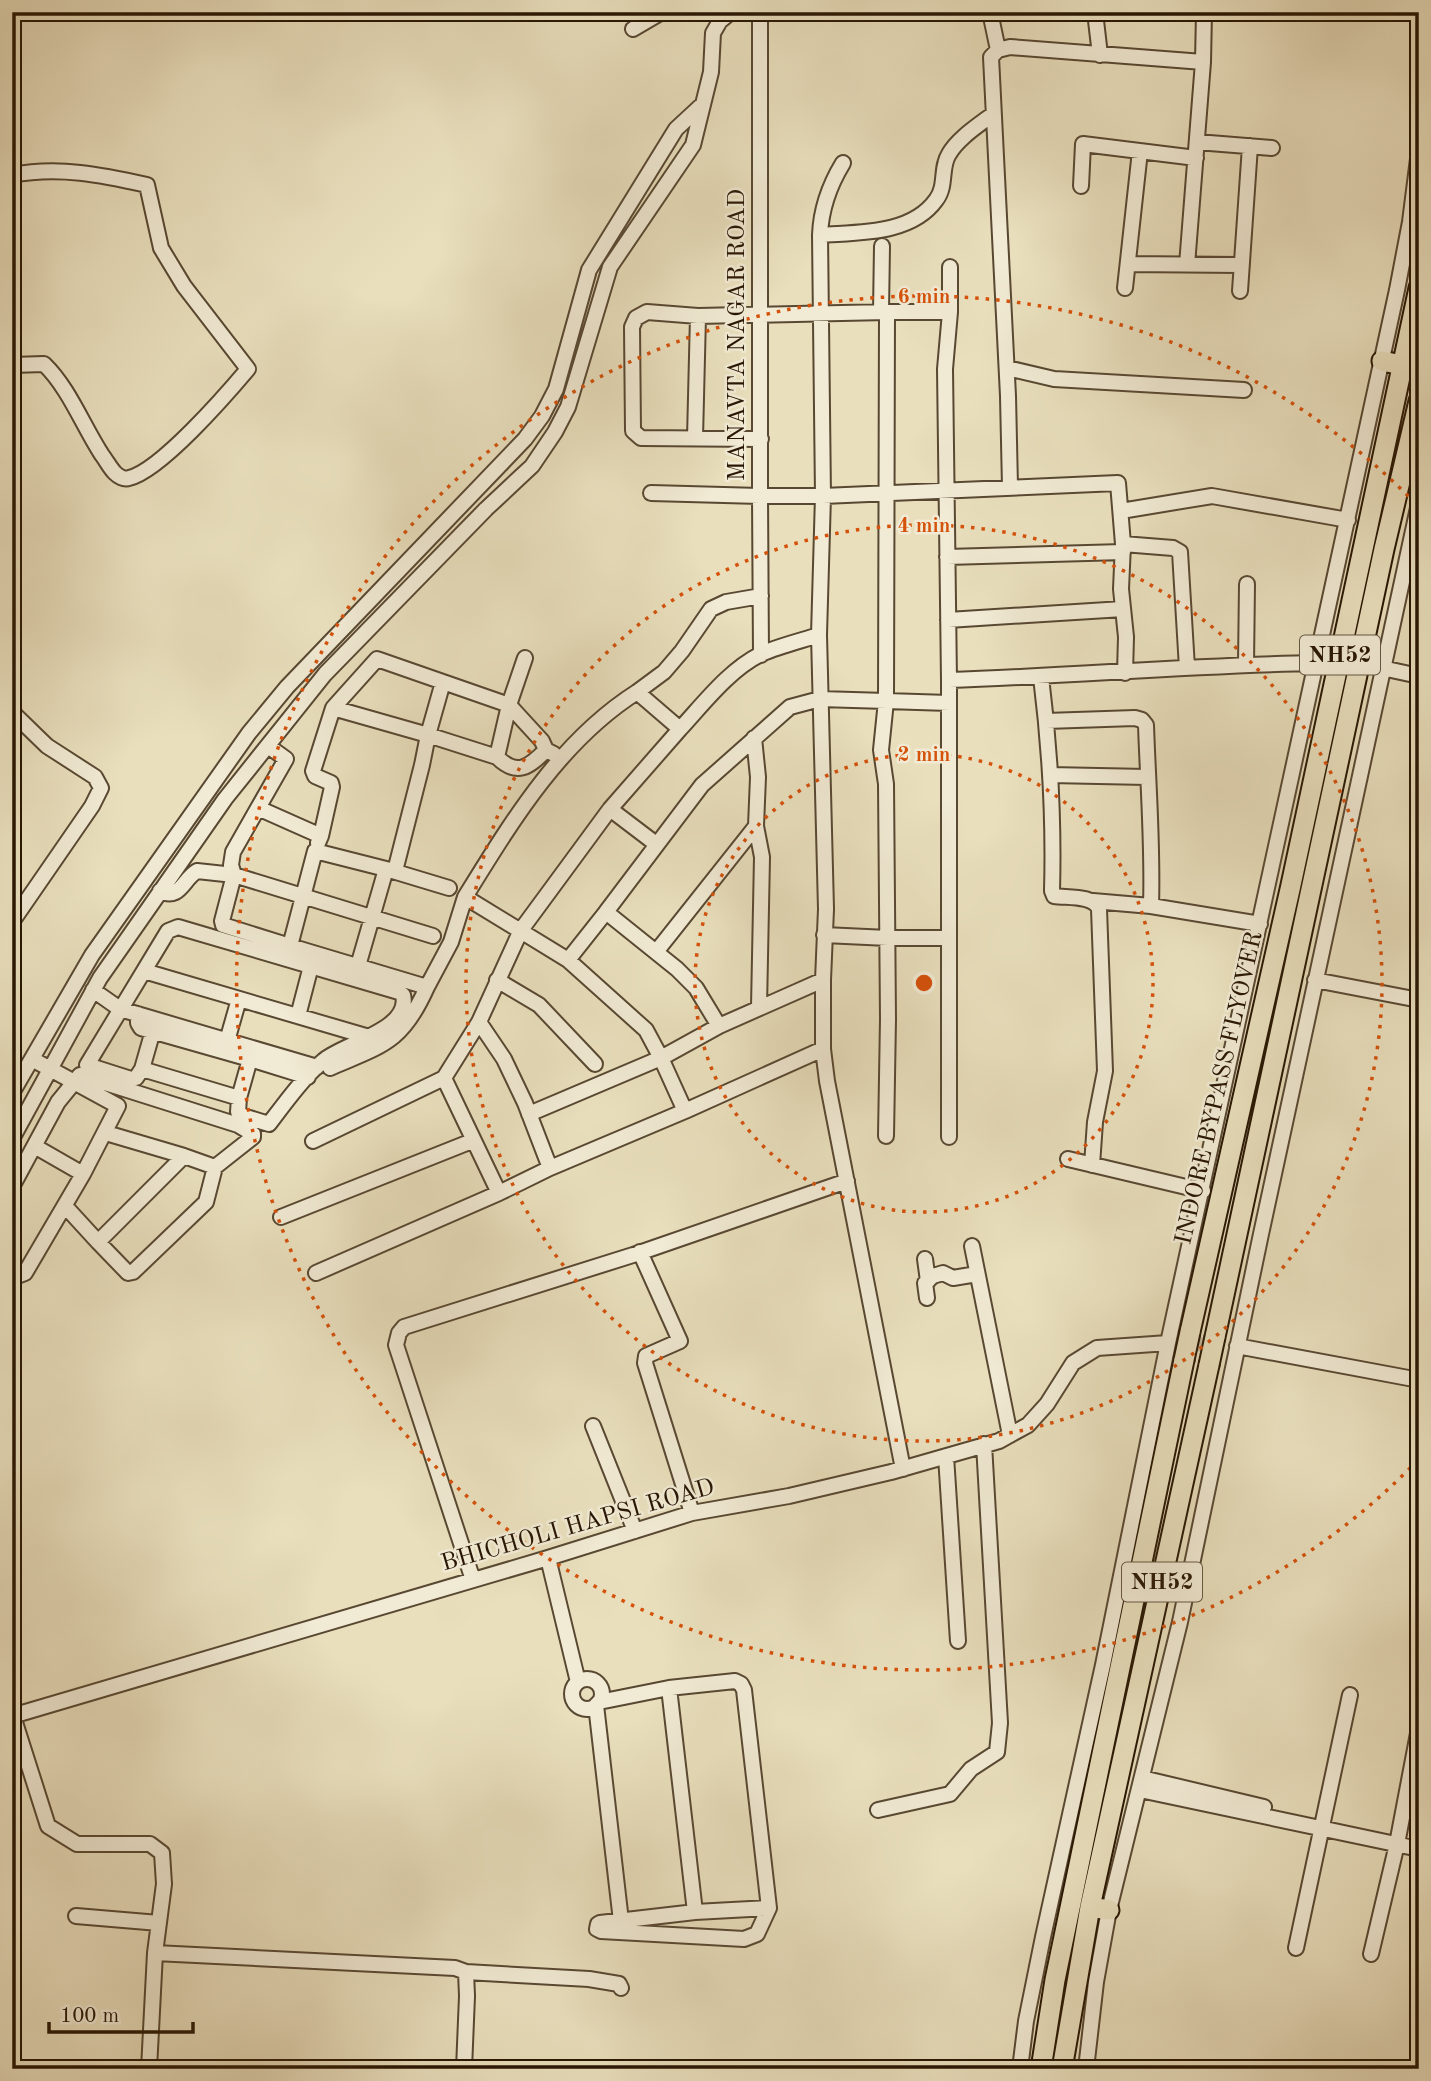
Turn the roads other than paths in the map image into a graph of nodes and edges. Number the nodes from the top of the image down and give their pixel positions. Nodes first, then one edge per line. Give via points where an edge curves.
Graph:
1 (662, 12) edge
2 (731, 12) edge
3 (761, 12) edge
4 (990, 12) edge
5 (1095, 12) edge
6 (1204, 12) edge
7 (633, 29) dead end
8 (998, 50) junction
9 (1100, 55) junction
10 (1203, 62) junction
11 (704, 104) junction
12 (993, 114) junction
13 (1197, 142) junction
14 (1250, 146) junction
15 (1272, 148) dead end
16 (1140, 151) junction
17 (1419, 151) edge
18 (1196, 158) junction
19 (843, 163) dead end
20 (12, 175) edge
21 (1081, 186) dead end
22 (820, 235) junction
23 (882, 246) dead end
24 (1128, 264) junction
25 (1187, 265) junction
26 (1241, 265) junction
27 (950, 267) dead end
28 (1125, 288) dead end
29 (1419, 288) edge
30 (1240, 291) dead end
31 (884, 312) junction
32 (950, 312) junction
33 (820, 313) junction
34 (761, 315) junction
35 (698, 317) junction
36 (1382, 361) junction
37 (12, 365) edge
38 (1402, 365) junction
39 (1007, 368) junction
40 (1244, 390) dead end
41 (1419, 401) edge
42 (695, 438) junction
43 (761, 439) junction
44 (1010, 487) junction
45 (946, 489) junction
46 (651, 493) dead end
47 (888, 493) junction
48 (760, 496) junction
49 (823, 496) junction
50 (1419, 503) edge
51 (1121, 511) junction
52 (1348, 520) junction
53 (1416, 529) edge
54 (1123, 548) junction
55 (947, 557) junction
56 (1247, 584) dead end
57 (761, 596) junction
58 (1123, 609) junction
59 (948, 620) junction
60 (819, 635) junction
61 (761, 655) junction
62 (525, 658) dead end
63 (1317, 663) junction
64 (1246, 664) junction
65 (1187, 668) junction
66 (1382, 668) junction
67 (1125, 673) junction
68 (1419, 676) edge
69 (1041, 677) junction
70 (949, 680) junction
71 (443, 682) junction
72 (637, 692) junction
73 (820, 699) junction
74 (886, 701) junction
75 (948, 704) junction
76 (509, 705) junction
77 (333, 708) junction
78 (12, 712) edge
79 (1046, 721) junction
80 (680, 729) junction
81 (428, 735) junction
82 (754, 738) junction
83 (268, 746) junction
84 (546, 750) junction
85 (497, 757) junction
86 (562, 758) junction
87 (1050, 775) junction
88 (1147, 776) junction
89 (258, 808) junction
90 (610, 809) junction
91 (756, 826) junction
92 (321, 836) junction
93 (656, 844) junction
94 (315, 851) junction
95 (391, 870) junction
96 (234, 875) junction
97 (449, 888) dead end
98 (160, 891) junction
99 (465, 897) junction
100 (303, 898) junction
101 (1093, 901) junction
102 (1151, 906) junction
103 (607, 912) junction
104 (372, 919) junction
105 (12, 922) edge
106 (1260, 924) junction
107 (521, 930) junction
108 (824, 935) junction
109 (433, 936) dead end
110 (948, 937) junction
111 (888, 938) junction
112 (290, 946) junction
113 (656, 952) junction
114 (568, 960) junction
115 (311, 966) junction
116 (358, 966) junction
117 (144, 971) junction
118 (497, 980) junction
119 (823, 980) junction
120 (1315, 980) junction
121 (427, 988) junction
122 (93, 990) junction
123 (239, 999) junction
124 (1419, 1000) edge
125 (759, 1007) junction
126 (120, 1009) junction
127 (298, 1016) junction
128 (478, 1022) junction
129 (154, 1026) junction
130 (719, 1026) junction
131 (369, 1037) junction
132 (227, 1041) junction
133 (823, 1049) junction
134 (661, 1058) junction
135 (32, 1059) junction
136 (250, 1059) junction
137 (595, 1064) dead end
138 (51, 1069) junction
139 (142, 1069) junction
140 (318, 1071) junction
141 (444, 1078) junction
142 (74, 1082) junction
143 (12, 1093) edge
144 (239, 1098) junction
145 (685, 1111) junction
146 (529, 1114) junction
147 (106, 1133) junction
148 (886, 1136) dead end
149 (949, 1137) dead end
150 (12, 1139) edge
151 (472, 1140) junction
152 (313, 1141) dead end
153 (36, 1147) junction
154 (184, 1156) junction
155 (1068, 1159) dead end
156 (1092, 1165) junction
157 (215, 1167) junction
158 (550, 1168) junction
159 (83, 1174) junction
160 (847, 1181) junction
161 (12, 1187) edge
162 (1203, 1191) junction
163 (499, 1193) junction
164 (65, 1206) junction
165 (281, 1217) dead end
166 (98, 1242) junction
167 (971, 1247) dead end
168 (640, 1252) junction
169 (925, 1259) dead end
170 (12, 1271) edge
171 (316, 1273) dead end
172 (977, 1274) junction
173 (928, 1281) junction
174 (927, 1298) dead end
175 (1168, 1343) junction
176 (1237, 1346) junction
177 (1419, 1380) edge
178 (593, 1426) dead end
179 (1010, 1435) junction
180 (984, 1444) junction
181 (946, 1456) junction
182 (903, 1469) junction
183 (692, 1513) junction
184 (635, 1531) junction
185 (548, 1558) junction
186 (473, 1580) junction
187 (958, 1641) dead end
188 (578, 1682) junction
189 (670, 1688) junction
190 (1350, 1695) dead end
191 (598, 1704) junction
192 (13, 1716) edge
193 (1419, 1728) edge
194 (1141, 1784) junction
195 (878, 1810) dead end
196 (1322, 1824) junction
197 (1398, 1840) junction
198 (1419, 1840) edge
199 (1419, 1849) edge
200 (1080, 1897) junction
201 (769, 1908) junction
202 (695, 1912) junction
203 (76, 1916) dead end
204 (621, 1921) junction
205 (159, 1923) junction
206 (1296, 1948) dead end
207 (155, 1953) junction
208 (1371, 1954) dead end
209 (466, 1972) junction
210 (621, 1988) dead end
211 (149, 2069) edge
212 (464, 2069) edge
213 (1020, 2069) edge
214 (1041, 2069) edge
215 (1062, 2069) edge
216 (1086, 2069) edge

1 - 7 street
2 - 11 street via 713,33
3 - 34 street, MANAVTA NAGAR ROAD
4 - 8 street
5 - 9 street
6 - 10 street
8 - 9 street via 1010,47
8 - 12 street via 991,57
9 - 10 street
10 - 13 street
11 - 83 street via 692,145 610,267 568,407 532,466 326,674
11 - 135 street via 676,129 589,270 556,389 542,416 286,687 249,733 92,955
12 - 22 street via 949,152 936,201 913,220 876,231
12 - 39 street
13 - 14 street
13 - 18 street
14 - 15 street
14 - 26 street
16 - 18 street
16 - 21 street via 1083,144
16 - 24 street
17 - 36 street
18 - 25 street
19 - 22 street via 821,210
20 - 37 street via 64,170 148,185 161,248 184,286 248,369 160,460 129,479 114,473 44,364
22 - 33 street
23 - 31 street
24 - 25 street
24 - 28 street
25 - 26 street
26 - 30 street
27 - 32 street
29 - 38 highway, INDORE BYPASS FLYOVER / NH52
31 - 32 street
31 - 33 street
31 - 47 street
32 - 45 street via 945,369
33 - 34 street
33 - 49 street
34 - 35 street
34 - 43 street, MANAVTA NAGAR ROAD
35 - 42 street
35 - 42 street via 647,312 636,318 632,327 633,430 641,438
36 - 38 highway
36 - 52 street
38 - 200 highway, INDORE BYPASS FLYOVER / NH52, bridge via 1186,1351 1102,1753
39 - 40 street via 1054,379
39 - 44 street
41 - 200 highway, INDORE BYPASS FLYOVER / NH52, bridge via 1114,1798
42 - 43 street
43 - 48 street, MANAVTA NAGAR ROAD
44 - 45 street, MANAVTA NAGAR ROAD
44 - 51 street, MANAVTA NAGAR ROAD via 1118,483
45 - 47 street, MANAVTA NAGAR ROAD
45 - 55 street
46 - 48 street
47 - 49 street, MANAVTA NAGAR ROAD
47 - 74 street
48 - 49 street, MANAVTA NAGAR ROAD
48 - 57 street
49 - 60 street
50 - 53 street
51 - 52 street via 1212,496
51 - 54 street
52 - 63 street
53 - 66 street
54 - 55 street
54 - 58 street
54 - 65 street via 1173,548 1180,552
55 - 59 street
56 - 64 street
57 - 61 street
57 - 72 street via 711,609 664,672
58 - 59 street
58 - 67 street
59 - 70 street
60 - 61 street
60 - 73 street
61 - 80 street via 732,675
62 - 76 street
63 - 64 street
63 - 106 street
64 - 65 street
65 - 67 street
66 - 68 street
66 - 120 street
67 - 69 street
69 - 70 street
69 - 79 street
70 - 75 street
71 - 76 street
71 - 77 street via 377,659
71 - 81 street
72 - 80 street
72 - 86 street via 608,710
73 - 74 street
73 - 82 street via 790,707
73 - 108 street
74 - 75 street
74 - 111 street via 881,750 886,784
75 - 110 street
76 - 84 street
76 - 85 street
77 - 81 street
77 - 92 street via 313,771 332,787
78 - 105 street via 47,746 95,777 101,788
79 - 87 street
79 - 88 street via 1142,720 1146,725
80 - 90 street
81 - 85 street
81 - 95 street
82 - 91 street
82 - 93 street via 702,785
83 - 89 street via 286,760
83 - 98 street
84 - 85 street via 530,766 516,769
84 - 86 street
86 - 99 street via 516,814
87 - 88 street
87 - 101 street via 1054,897
88 - 102 street
89 - 92 street
89 - 96 street via 233,852
90 - 93 street
90 - 107 street
91 - 113 street
91 - 125 street via 762,857
92 - 94 street
93 - 103 street
94 - 95 street
94 - 100 street
95 - 97 street
95 - 104 street
96 - 98 street via 197,871 179,892
96 - 100 street
96 - 112 street via 223,925
98 - 122 street
99 - 107 street
99 - 121 street via 451,942
100 - 104 street
100 - 112 street
101 - 102 street
101 - 156 street via 1099,909 1105,1071
102 - 106 street
103 - 113 street
103 - 114 street
104 - 109 street
104 - 116 street
106 - 162 street
107 - 114 street
107 - 118 street
108 - 111 street
108 - 119 street
110 - 111 street
110 - 149 street
111 - 148 street
112 - 116 street
113 - 130 street via 696,988
114 - 134 street via 646,1030
115 - 117 street via 178,927 168,932
115 - 127 street
115 - 131 street via 403,995 404,1006 391,1023
116 - 121 street
117 - 123 street
117 - 126 street
118 - 128 street
118 - 137 street via 538,1005
119 - 125 street
119 - 133 street
120 - 124 street
120 - 176 street
121 - 140 street via 402,1031 377,1048
122 - 126 street
122 - 138 street
123 - 127 street
123 - 132 street
125 - 130 street
126 - 129 street via 138,1014
126 - 139 street via 87,1065 131,1079
127 - 131 street
128 - 141 street
128 - 146 street via 504,1059
129 - 132 street
129 - 136 street
129 - 139 street
130 - 134 street
131 - 140 street via 333,1054
132 - 140 street
133 - 145 street
133 - 160 street
134 - 145 street
134 - 146 street
135 - 138 street
135 - 143 street
136 - 140 street
136 - 144 street
138 - 142 street
138 - 150 street
139 - 144 street
140 - 144 street via 269,1124 238,1112
141 - 151 street
141 - 152 street
142 - 147 street via 118,1106
142 - 153 street via 58,1102
142 - 157 street via 80,1075 249,1130 253,1137
145 - 158 street
146 - 158 street
147 - 154 street
147 - 159 street
151 - 163 street
151 - 165 street
153 - 159 street
153 - 161 street
154 - 157 street
154 - 166 street
155 - 156 street
156 - 162 street
157 - 166 street via 206,1202 131,1273
158 - 163 street
159 - 164 street
160 - 168 street
160 - 182 street
162 - 175 street
163 - 171 street
164 - 166 street
164 - 170 street via 25,1273
167 - 172 street
168 - 183 street via 680,1341 646,1356 645,1363
168 - 186 street via 404,1327 399,1333 396,1345
169 - 173 street
172 - 173 street via 953,1278 943,1273
172 - 179 street
173 - 174 street
175 - 179 street, BHICHOLI HAPSI ROAD via 1097,1348 1073,1363 1047,1404 1028,1425
175 - 200 street via 1103,1665
176 - 177 street
176 - 194 street
178 - 184 street
179 - 180 street, BHICHOLI HAPSI ROAD
180 - 181 street, BHICHOLI HAPSI ROAD
180 - 195 street via 1000,1723 997,1752 971,1769 950,1794
181 - 182 street, BHICHOLI HAPSI ROAD
181 - 187 street
182 - 183 street, BHICHOLI HAPSI ROAD
183 - 184 street, BHICHOLI HAPSI ROAD
184 - 185 street, BHICHOLI HAPSI ROAD
185 - 186 street, BHICHOLI HAPSI ROAD
185 - 188 street
186 - 192 street, BHICHOLI HAPSI ROAD
188 - 191 street via 591,1680 598,1685
188 - 191 street via 573,1690 575,1703 583,1708
189 - 191 street
189 - 201 street via 735,1681 744,1690
189 - 202 street
190 - 196 street
191 - 204 street
192 - 205 street via 48,1826 77,1844 150,1844 162,1853
193 - 197 street
194 - 196 street
194 - 200 street
196 - 197 street
196 - 206 street
197 - 198 street
197 - 199 street
197 - 208 street
200 - 213 street via 1026,2021
200 - 214 highway, NH52 via 1055,1980
200 - 215 highway, NH52
200 - 216 street via 1097,1973
201 - 202 street
201 - 204 street via 757,1934 744,1939 597,1929 598,1924
202 - 204 street
203 - 205 street
205 - 207 street
207 - 209 street
207 - 211 street
209 - 210 street via 589,1979
209 - 212 street

